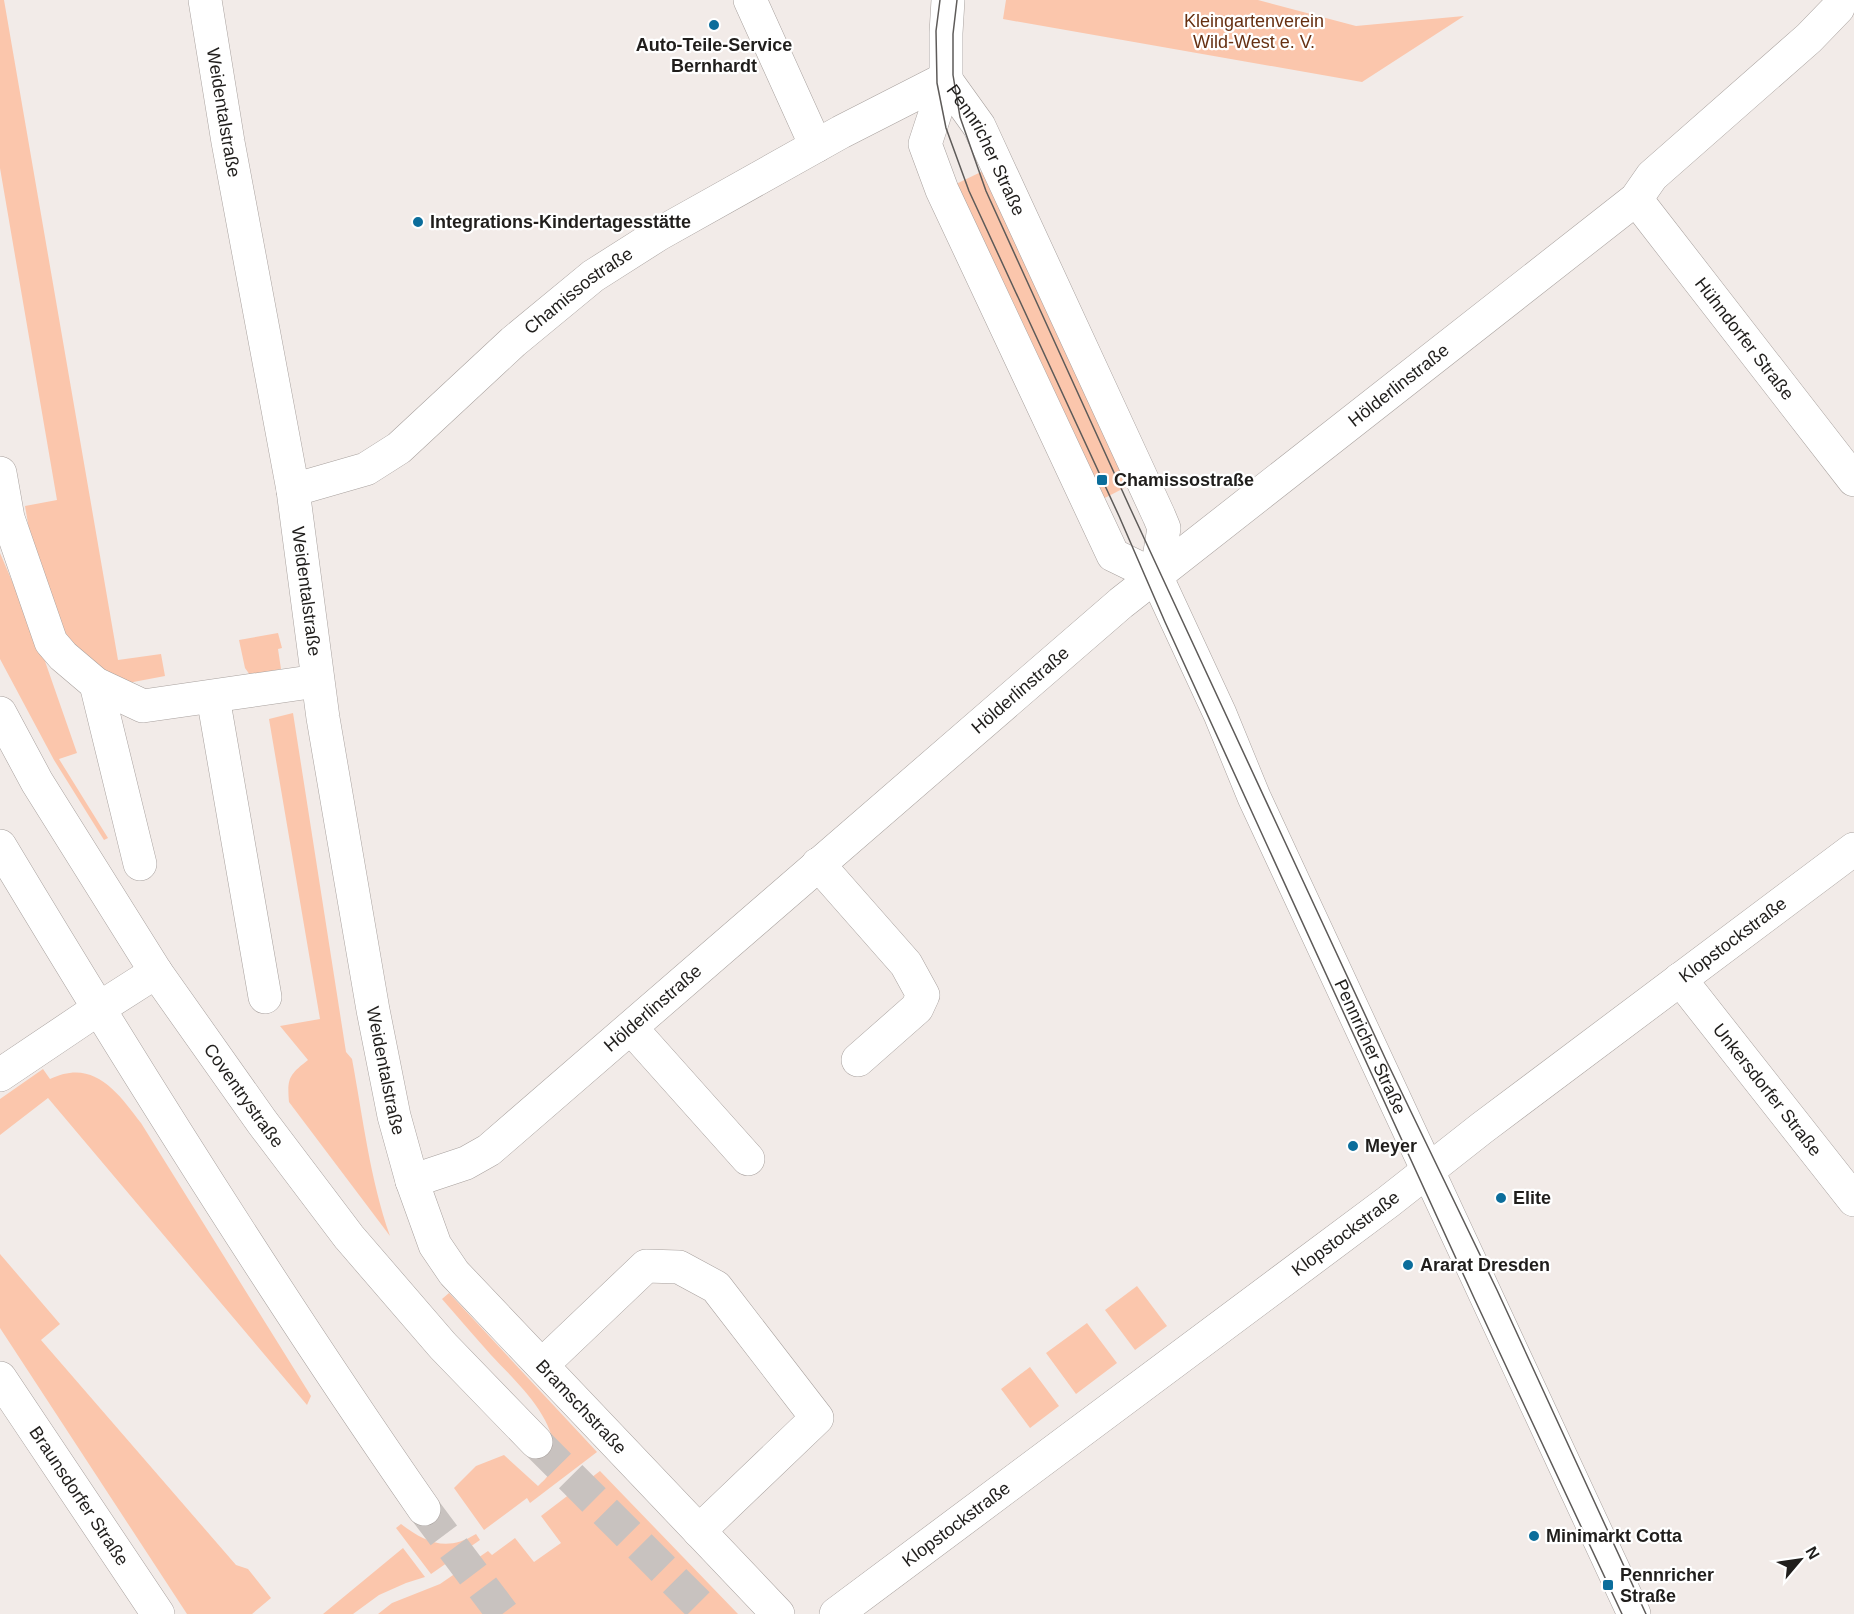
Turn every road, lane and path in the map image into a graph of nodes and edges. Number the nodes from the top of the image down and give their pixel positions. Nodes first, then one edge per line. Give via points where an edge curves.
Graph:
1 (205, 0) edge
2 (750, 0) edge
3 (948, 0) edge
4 (1841, 0) edge
5 (946, 80) junction
6 (816, 146) junction
7 (1636, 199) junction
8 (0, 473) edge
9 (1854, 480) edge
10 (293, 490) junction
11 (1156, 576) junction
12 (317, 681) junction
13 (96, 684) junction
14 (213, 697) junction
15 (0, 713) edge
16 (0, 846) edge
17 (1854, 849) edge
18 (140, 864) dead end
19 (818, 864) junction
20 (156, 972) junction
21 (1680, 980) junction
22 (265, 997) dead end
23 (98, 1009) junction
24 (631, 1028) junction
25 (858, 1060) dead end
26 (0, 1075) edge
27 (748, 1159) dead end
28 (1427, 1172) junction
29 (412, 1181) junction
30 (1854, 1200) edge
31 (542, 1365) junction
32 (0, 1378) edge
33 (536, 1442) tunnel mouth
34 (424, 1509) tunnel mouth
35 (699, 1531) junction
36 (158, 1614) edge
37 (778, 1614) edge
38 (836, 1614) edge
39 (1634, 1614) edge

1 - 10 street, Weidentalstraße
2 - 6 street
3 - 5 street
4 - 7 street, Hölderlinstraße via 1809,38 1652,176
5 - 6 street, Chamissostraße
5 - 11 street, Pennricher Straße via 979,126 1164,528
5 - 11 street, Pennricher Straße via 925,144 942,190 1113,555
6 - 10 street, Chamissostraße via 659,234 593,276 513,342 399,448 366,469
7 - 9 street, Hühndorfer Straße
7 - 11 street, Hölderlinstraße
8 - 13 street via 8,518 51,642
10 - 12 street, Weidentalstraße
11 - 19 street, Hölderlinstraße
11 - 28 street, Pennricher Straße
12 - 14 street
12 - 29 street, Weidentalstraße via 373,1011 394,1116
13 - 14 street via 143,706
13 - 18 street
14 - 22 street
15 - 20 street, Coventrystraße via 37,782
16 - 23 street
17 - 21 street, Klopstockstraße
19 - 24 street, Hölderlinstraße
19 - 25 street via 906,964 923,995 917,1008
20 - 23 street
20 - 33 street, Coventrystraße via 349,1238 443,1346
21 - 28 street, Klopstockstraße
21 - 30 street, Unkersdorfer Straße
23 - 26 street
23 - 34 street via 337,1384
24 - 27 street
24 - 29 street, Hölderlinstraße via 489,1150 466,1163
28 - 38 street, Klopstockstraße
28 - 39 street, Pennricher Straße
29 - 31 street, Bramschstraße via 435,1245 454,1273
31 - 35 street, Bramschstraße
31 - 35 street via 646,1266 679,1267 716,1287 817,1418
32 - 36 street, Braunsdorfer Straße
35 - 37 street, Bramschstraße

